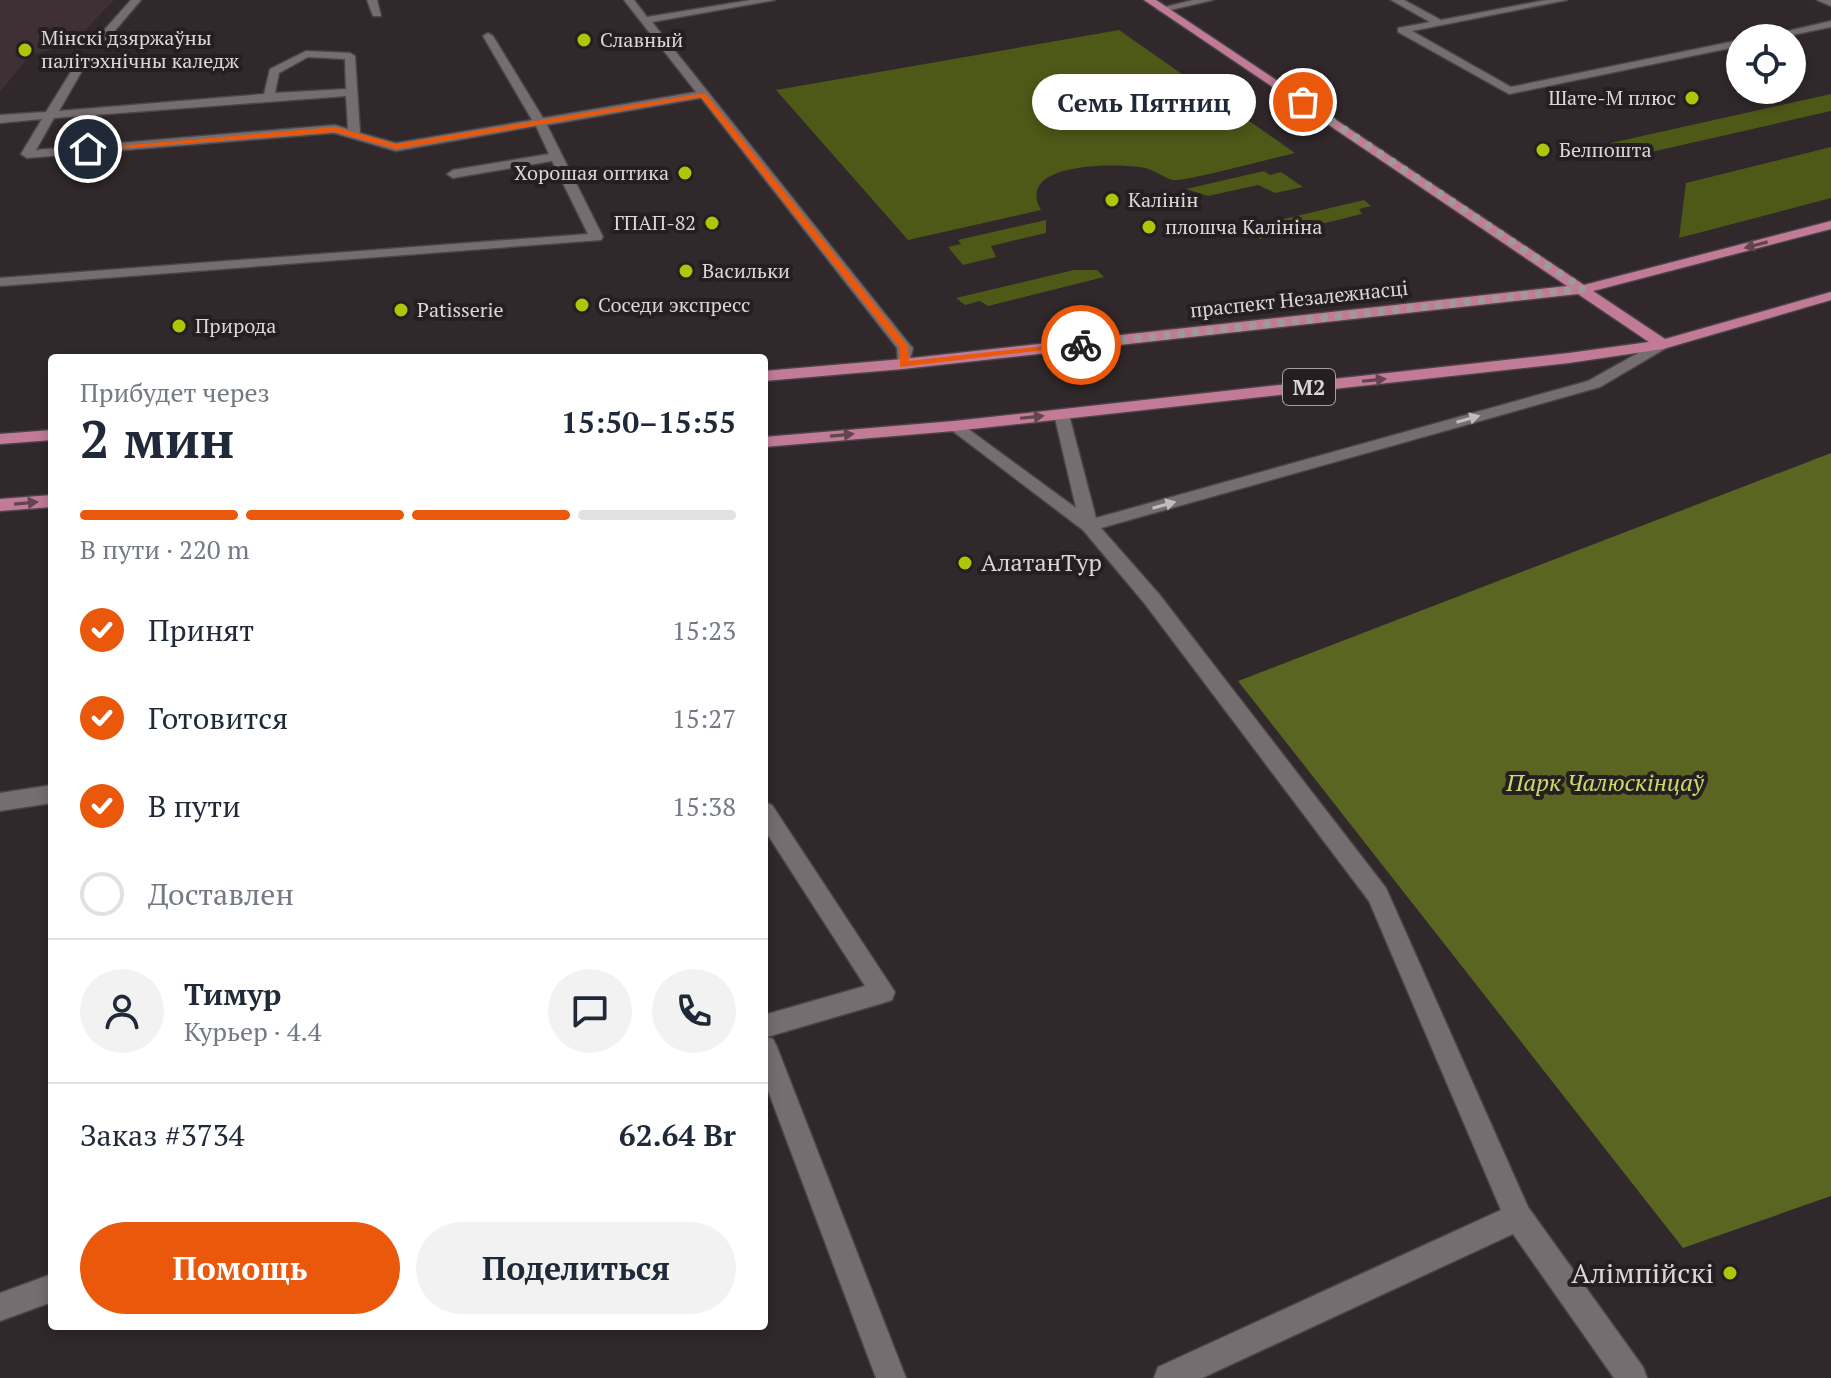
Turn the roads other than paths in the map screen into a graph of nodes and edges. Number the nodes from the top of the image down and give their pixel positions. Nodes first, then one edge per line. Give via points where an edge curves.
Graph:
1 (136, 0) edge
2 (372, 0) edge
3 (629, 0) edge
4 (770, 0) edge
5 (1149, 0) edge
6 (1208, 0) edge
7 (1396, 0) edge
8 (1562, 0) edge
9 (1822, 0) edge
10 (1831, 3) edge
11 (1162, 9) junction
12 (377, 14) dead end
13 (645, 20) junction
14 (1440, 23) junction
15 (1831, 24) edge
16 (1806, 29) edge
17 (488, 36) dead end
18 (102, 39) dead end
19 (1726, 46) edge
20 (82, 62) dead end
21 (351, 92) junction
22 (703, 94) junction
23 (269, 97) junction
24 (51, 113) junction
25 (0, 119) edge
26 (539, 121) junction
27 (354, 135) junction
28 (557, 156) junction
29 (453, 174) dead end
30 (1831, 225) edge
31 (0, 282) edge
32 (1583, 289) junction
33 (1831, 296) edge
34 (1663, 344) junction
35 (903, 364) junction
36 (768, 376) edge
37 (1062, 414) junction
38 (954, 426) junction
39 (48, 435) edge
40 (0, 439) edge
41 (768, 442) edge
42 (48, 501) edge
43 (0, 505) edge
44 (1089, 526) junction
45 (48, 795) edge
46 (0, 802) edge
47 (768, 817) edge
48 (768, 1025) edge
49 (768, 1057) edge
50 (1518, 1217) junction
51 (48, 1289) edge
52 (0, 1307) edge
53 (891, 1378) edge
54 (1169, 1378) edge
55 (1632, 1378) edge

1 - 18 street
2 - 12 street
3 - 13 street
4 - 13 street
5 - 11 main road
6 - 11 street
7 - 14 street
8 - 14 street
9 - 10 street
11 - 32 main road
13 - 22 street
14 - 19 street via 1402,30 1509,91
15 - 16 street
17 - 26 street
20 - 24 street
21 - 23 street
21 - 23 street via 350,56 306,54 274,71
21 - 27 street
22 - 26 street
22 - 35 street via 905,348
23 - 24 street
24 - 25 street
24 - 27 street via 27,154 335,129
26 - 27 street via 396,147
26 - 28 street
28 - 29 street
28 - 31 street via 596,237
30 -> 32 main road, праспект Незалежнасці
32 - 34 main road
32 - 35 main road, праспект Незалежнасці
33 - 34 main road, М2
37 -> 34 main road, М2
44 -> 34 street via 1594,384
35 - 36 main road, праспект Незалежнасці
38 -> 37 main road, М2
37 - 44 street
41 -> 38 main road, М2
38 - 44 street
39 - 40 main road
43 -> 42 main road
44 - 50 street via 1152,599 1378,895
45 - 46 street
47 - 48 street via 883,992
49 - 53 street
50 - 54 street
50 - 55 street
51 - 52 street

